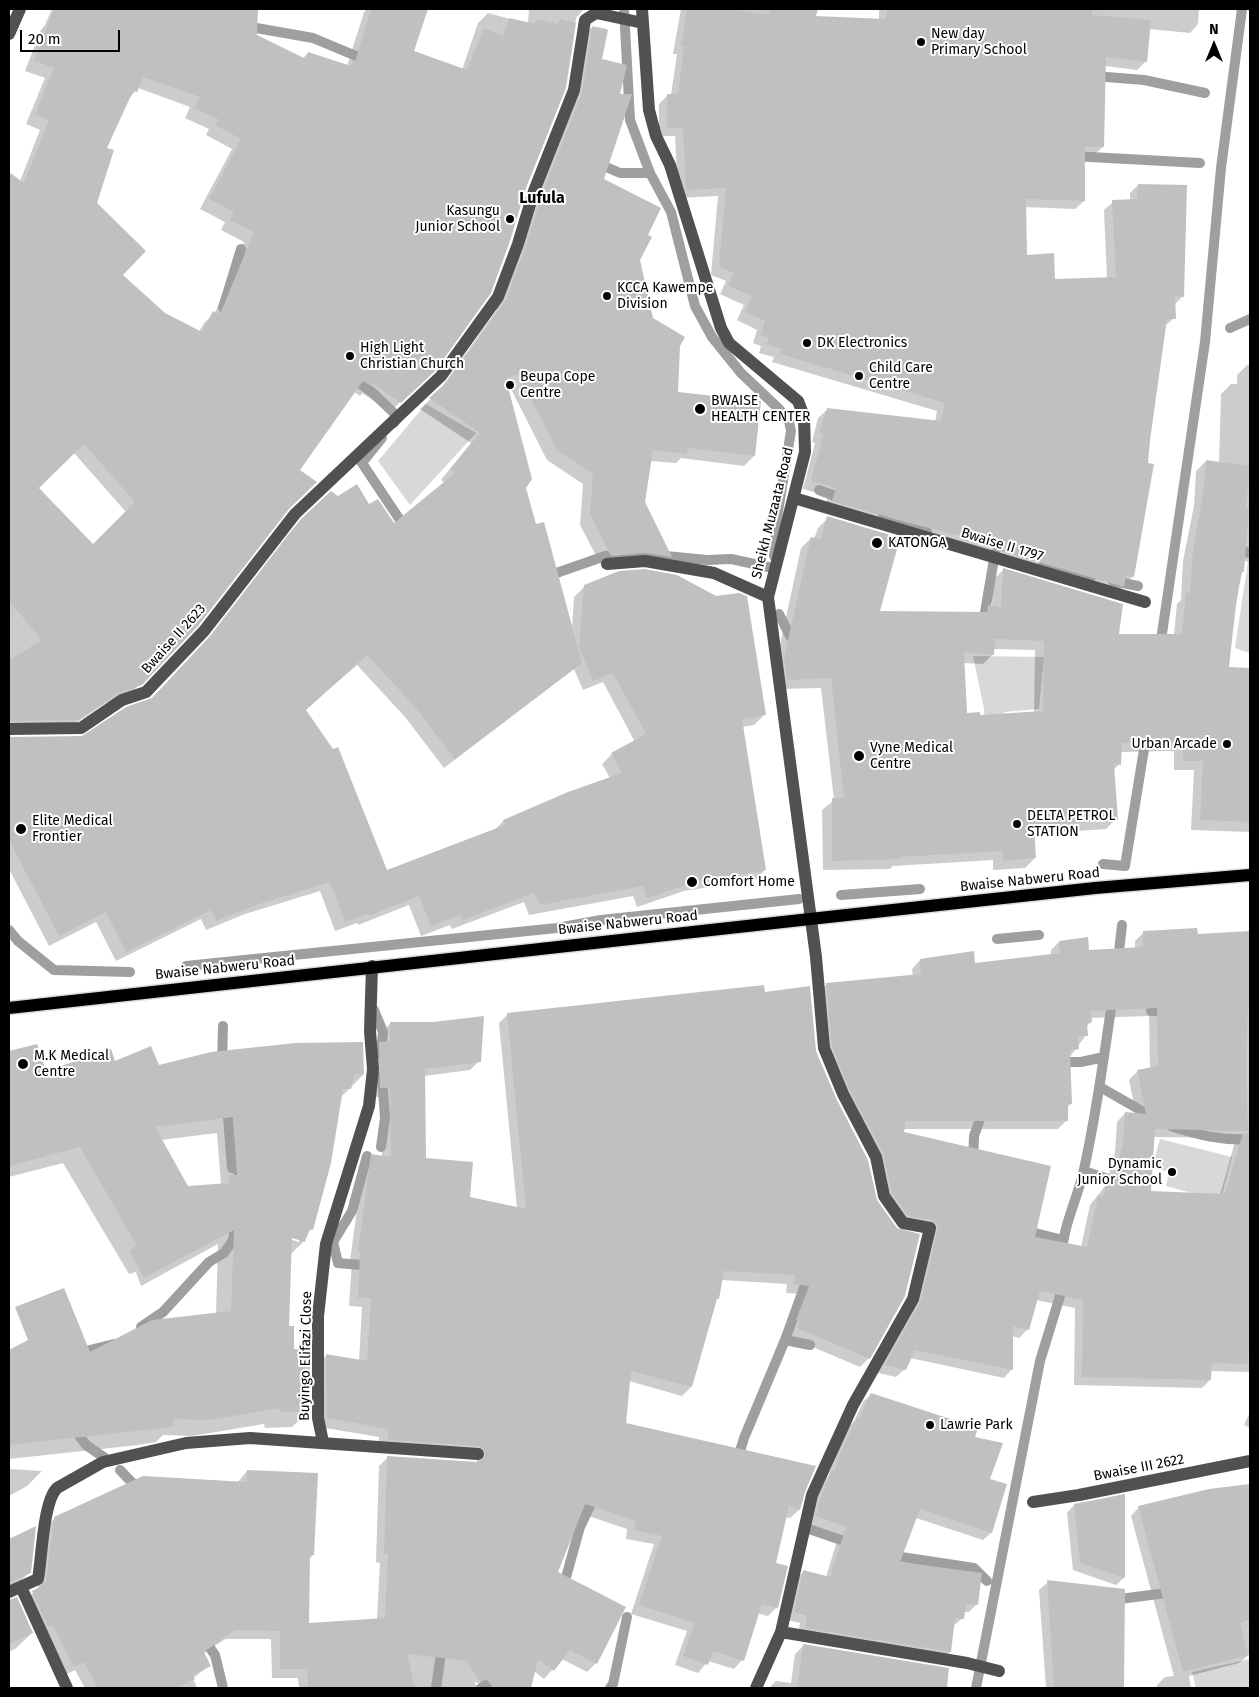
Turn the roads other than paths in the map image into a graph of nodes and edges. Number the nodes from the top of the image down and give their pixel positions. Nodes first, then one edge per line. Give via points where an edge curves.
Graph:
1 (20, 9) edge
2 (642, 9) edge
3 (643, 23) junction
4 (9, 34) edge
5 (794, 498) junction
6 (607, 564) dead end
7 (768, 597) junction
8 (1144, 602) dead end
9 (9, 728) edge
10 (1250, 875) edge
11 (810, 919) junction
12 (372, 966) junction
13 (9, 1006) edge
14 (323, 1442) junction
15 (478, 1454) dead end
16 (1250, 1461) edge
17 (1033, 1502) dead end
18 (21, 1587) junction
19 (9, 1592) edge
20 (781, 1632) junction
21 (999, 1671) dead end
22 (67, 1688) edge
23 (756, 1688) edge

1 - 4 street
2 - 3 street, Sheikh Muzaata Road
3 - 5 street, Sheikh Muzaata Road via 649,110 656,136 670,165 721,328 728,343 798,401 804,416 806,452
3 - 9 street, Bwaise II 2623 via 596,13 585,20 574,90 534,191 498,297 441,376 295,514 204,631 146,692 122,700 81,728
5 - 7 street, Sheikh Muzaata Road
5 - 8 street, Bwaise II 1797
6 - 7 street via 645,561 714,572
7 - 11 street, Sheikh Muzaata Road
10 - 11 main road, Bwaise Nabweru Road
11 - 12 main road, Bwaise Nabweru Road
11 - 20 street, Sheikh Muzaata Road via 824,1048 843,1094 876,1157 884,1196 902,1223 930,1228 913,1299 854,1405 812,1495
12 - 13 main road, Bwaise Nabweru Road
12 - 14 street, Buyingo Elifazi Close via 370,1031 373,1069 369,1106 326,1244 318,1316 318,1418
14 - 15 street
14 - 18 street, Buyingo Elifazi Close via 250,1438 186,1443 103,1462 52,1493 38,1580
16 - 17 street, Bwaise III 2622
18 - 19 street
18 - 22 street
20 - 21 street
20 - 23 street

